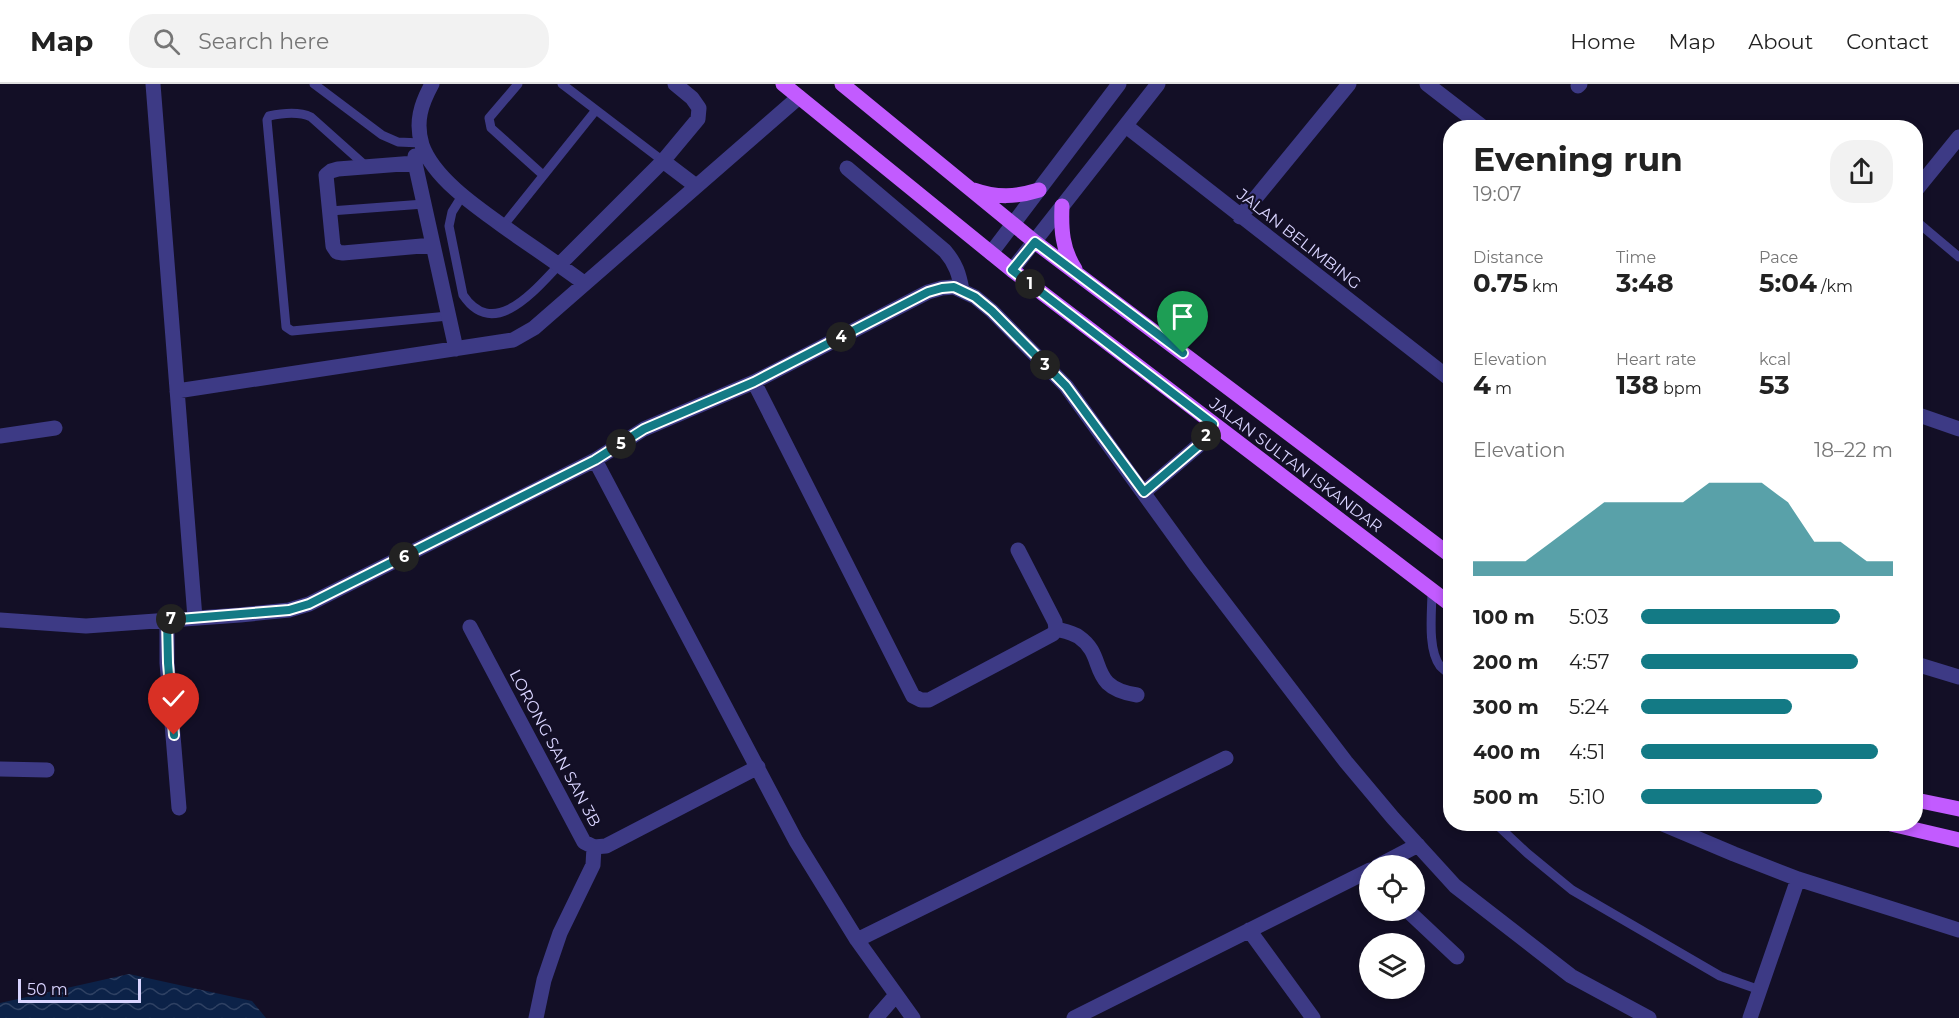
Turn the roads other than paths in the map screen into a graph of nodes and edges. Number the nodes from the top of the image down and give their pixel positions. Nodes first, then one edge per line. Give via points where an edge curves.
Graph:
1 (153, 84) edge
2 (314, 84) edge
3 (518, 84) edge
4 (562, 84) edge
5 (675, 84) edge
6 (783, 84) edge
7 (842, 84) edge
8 (1119, 84) edge
9 (1158, 84) edge
10 (1349, 84) edge
11 (1427, 84) edge
12 (431, 85) edge
13 (860, 91) edge
14 (799, 97) junction
15 (596, 110) junction
16 (1474, 120) edge
17 (1126, 126) junction
18 (1959, 136) edge
19 (421, 143) junction
20 (663, 161) junction
21 (415, 163) junction
22 (368, 167) junction
23 (847, 168) dead end
24 (543, 175) junction
25 (1923, 181) edge
26 (696, 186) junction
27 (968, 188) junction
28 (1039, 190) junction
29 (462, 195) junction
30 (424, 204) junction
31 (1062, 206) junction
32 (330, 211) junction
33 (1240, 217) junction
34 (1014, 224) junction
35 (503, 226) junction
36 (1923, 227) edge
37 (1035, 242) junction
38 (433, 245) junction
39 (992, 253) junction
40 (1959, 257) edge
41 (559, 266) junction
42 (1012, 270) junction
43 (1078, 274) junction
44 (584, 284) junction
45 (962, 290) junction
46 (448, 316) junction
47 (456, 349) junction
48 (1443, 374) edge
49 (754, 382) junction
50 (177, 391) junction
51 (1923, 416) edge
52 (1213, 424) junction
53 (56, 428) dead end
54 (1959, 429) edge
55 (0, 436) edge
56 (595, 460) junction
57 (1144, 492) junction
58 (1018, 550) dead end
59 (1443, 550) edge
60 (1432, 591) junction
61 (1443, 599) edge
62 (195, 618) junction
63 (0, 620) edge
64 (167, 620) junction
65 (470, 627) dead end
66 (1056, 629) junction
67 (1923, 666) edge
68 (1443, 668) edge
69 (1959, 677) edge
70 (1137, 695) dead end
71 (1226, 758) dead end
72 (758, 767) junction
73 (0, 769) edge
74 (47, 770) dead end
75 (1923, 801) edge
76 (180, 808) dead end
77 (1959, 809) edge
78 (1503, 831) edge
79 (1680, 831) edge
80 (1921, 831) edge
81 (1959, 840) edge
82 (1418, 845) junction
83 (594, 847) junction
84 (1400, 855) edge
85 (1359, 877) edge
86 (1797, 879) junction
87 (1419, 921) edge
88 (1249, 930) junction
89 (1959, 930) edge
90 (857, 940) junction
91 (1457, 957) dead end
92 (1760, 990) junction
93 (896, 995) junction
94 (536, 1018) edge
95 (876, 1018) edge
96 (913, 1018) edge
97 (1074, 1018) edge
98 (1313, 1018) edge
99 (1648, 1018) edge
100 (1750, 1018) edge

1 - 50 street
2 - 19 lane via 382,135 398,142
3 - 24 lane via 489,123
4 - 15 lane
5 - 20 street via 699,108 698,119
6 - 14 main road, JALAN SULTAN ISKANDAR
7 - 13 main road, JALAN SULTAN ISKANDAR
8 - 28 street
9 - 17 street
10 - 33 street
11 - 16 street
12 - 19 street via 421,105
13 - 27 main road, JALAN SULTAN ISKANDAR
14 - 26 street
14 - 39 main road, JALAN SULTAN ISKANDAR
15 - 20 lane
15 - 24 lane
17 - 31 street
17 - 33 street, JALAN BELIMBING
18 - 25 street
19 - 21 street via 415,151
19 - 29 street via 437,170
20 - 26 street
20 - 41 street
21 - 22 street
21 - 30 street
22 - 32 street via 338,169 326,175
22 - 46 lane via 311,117 298,113 269,116 286,327 292,331
23 - 45 street via 945,251 955,262
24 - 35 lane
26 - 44 street
27 - 28 main road via 1004,196
27 - 34 main road, JALAN SULTAN ISKANDAR
28 - 34 street
29 - 35 street
29 - 41 lane via 448,226 463,295 482,312 502,312 521,303
30 - 32 lane
30 - 38 street
31 - 37 street
31 - 43 main road via 1063,243
32 - 38 street via 337,252
33 - 48 street, JALAN BELIMBING
34 - 37 main road, JALAN SULTAN ISKANDAR
34 - 39 street
35 - 41 street
36 - 40 lane
37 - 42 street
37 - 43 main road, JALAN SULTAN ISKANDAR
38 - 46 street
39 - 42 main road, JALAN SULTAN ISKANDAR
41 - 44 street
42 - 52 main road, JALAN SULTAN ISKANDAR
43 - 59 main road, JALAN SULTAN ISKANDAR
44 - 47 street via 524,335
45 - 49 street via 954,287 928,292
45 - 57 street via 992,311 1066,386
46 - 47 street
47 - 50 street
49 - 56 street via 644,429
49 - 66 street via 913,696 929,700
50 - 62 street
51 - 54 street
52 - 57 street via 1198,446
52 - 60 main road, JALAN SULTAN ISKANDAR
53 - 55 street
56 - 62 street via 309,604 289,610
56 - 72 street
57 - 82 street via 1346,762
58 - 66 street
60 - 61 main road, JALAN SULTAN ISKANDAR
60 - 68 lane via 1434,656
62 - 64 street
63 - 64 street via 87,626
64 - 76 street
65 - 83 street, LORONG SAN SAN 3B via 584,842
66 - 70 street via 1081,638 1089,646 1115,690
67 - 69 street
71 - 90 street
72 - 83 street, LORONG SAN SAN 3B via 606,846
72 - 90 street via 796,841
73 - 74 street
75 - 77 main road
78 - 92 lane via 1572,890 1720,976
79 - 86 street
80 - 81 main road
82 - 84 street
82 - 99 street via 1455,886 1571,975
83 - 94 street via 593,865 560,933
85 - 88 street
86 - 89 street
86 - 92 street
87 - 91 street
88 - 97 street
88 - 98 street
90 - 93 street
92 - 100 street
93 - 95 street
93 - 96 street

